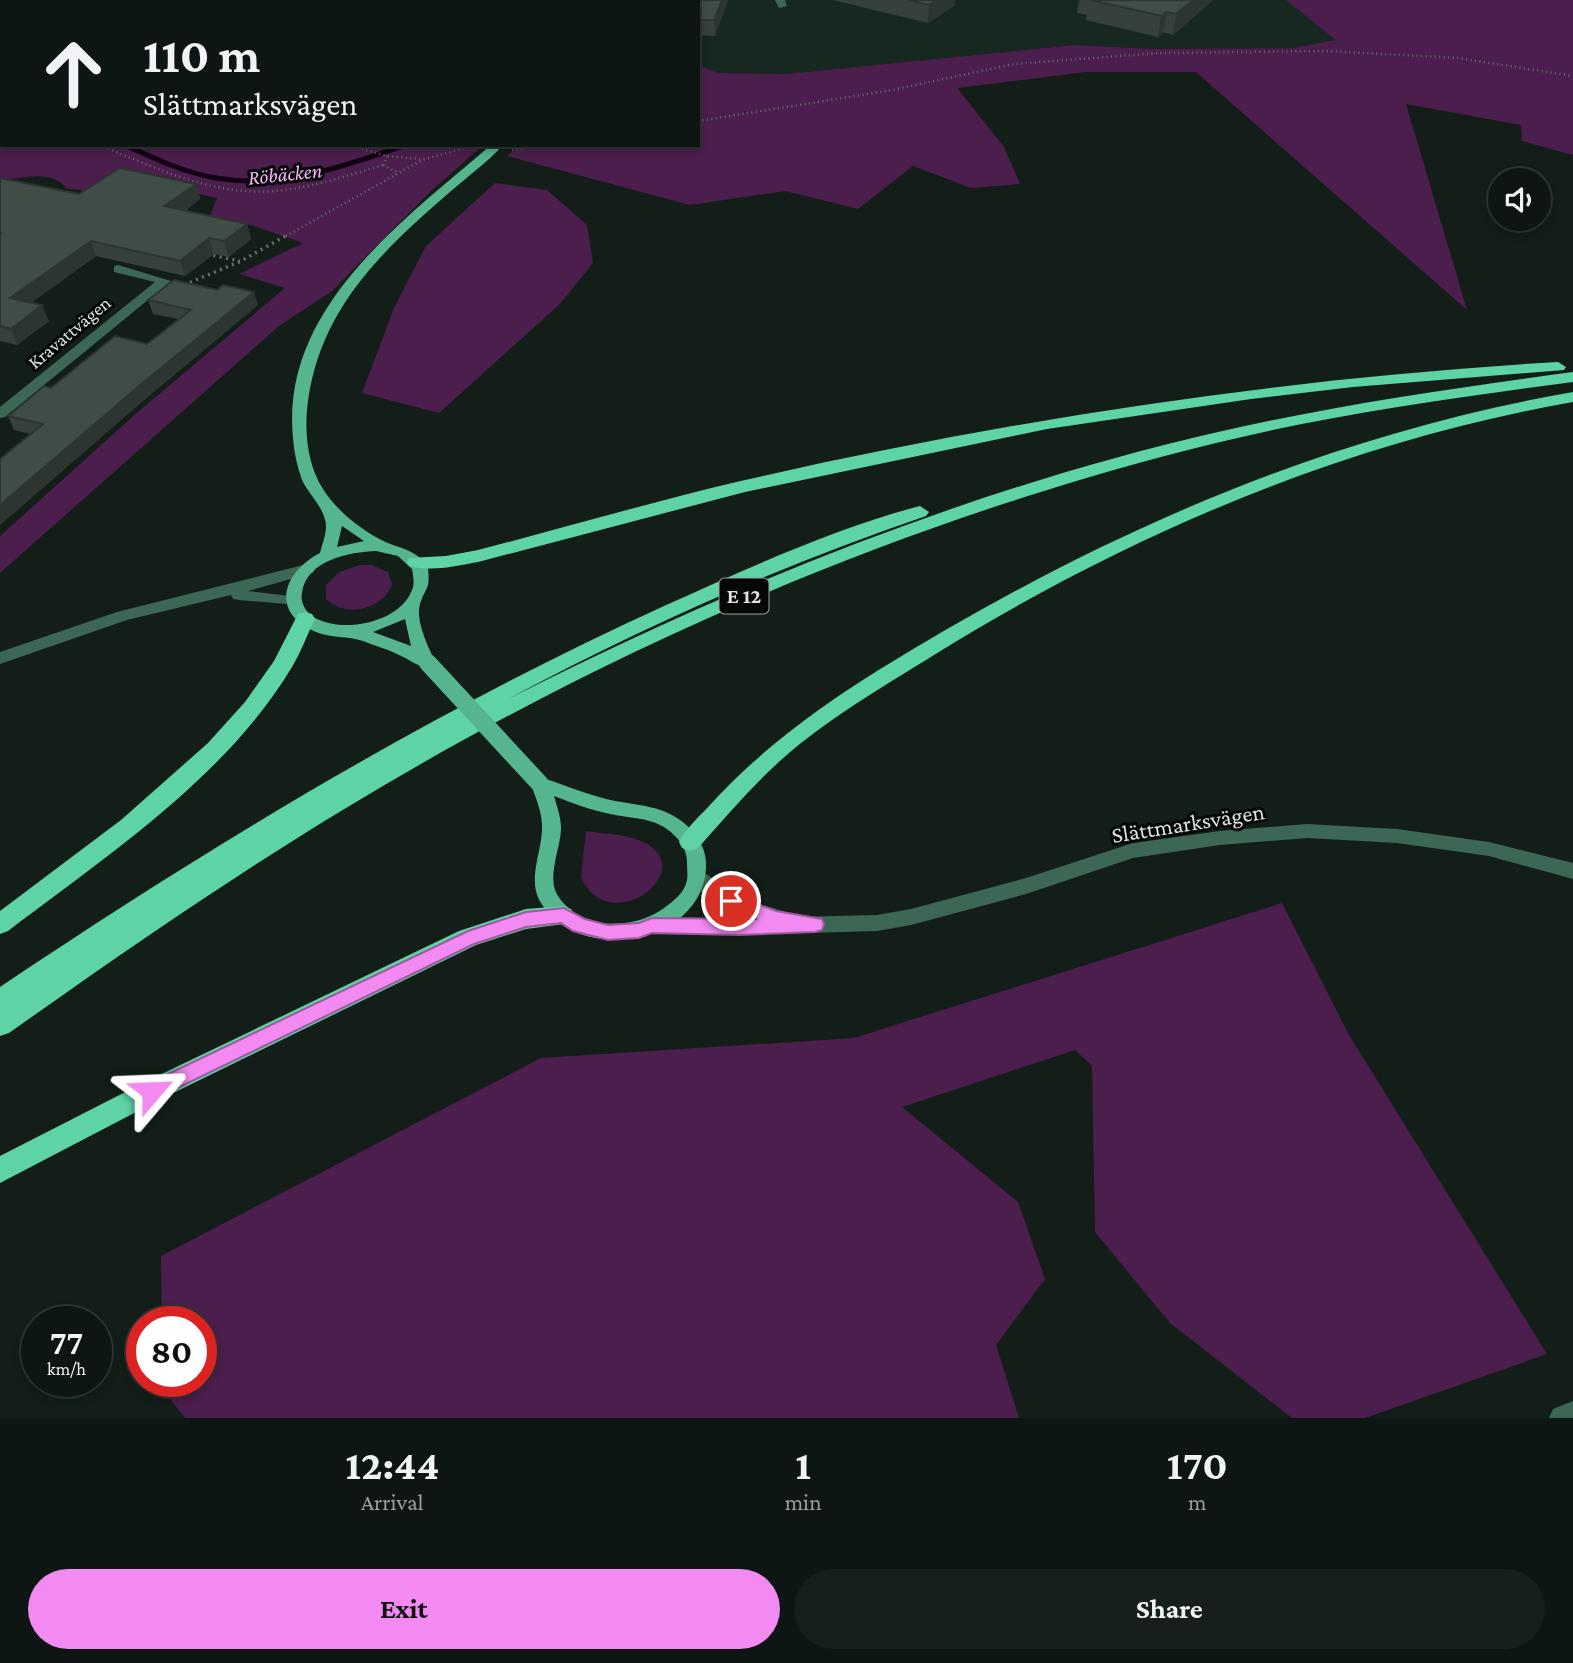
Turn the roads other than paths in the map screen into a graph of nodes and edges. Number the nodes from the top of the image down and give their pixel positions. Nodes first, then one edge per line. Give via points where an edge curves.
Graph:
1 (503, 148) edge
2 (118, 269) dead end
3 (1568, 370) edge
4 (1573, 397) edge
5 (0, 414) edge
6 (327, 505) junction
7 (385, 547) junction
8 (327, 555) junction
9 (416, 562) junction
10 (307, 569) junction
11 (215, 595) junction
12 (411, 606) junction
13 (299, 610) junction
14 (352, 630) junction
15 (0, 658) edge
16 (428, 663) junction
17 (540, 784) junction
18 (690, 842) junction
19 (1573, 871) edge
20 (698, 877) junction
21 (564, 916) junction
22 (0, 924) edge
23 (815, 924) junction
24 (652, 926) junction
25 (0, 1000) edge
26 (0, 1025) edge
27 (0, 1170) edge
28 (1573, 1414) edge
29 (1562, 1418) edge

1 - 6 main road via 388,243 339,299 324,327 302,386 300,419 302,453 310,480
2 - 5 street, Kravattvägen via 165,281
3 - 9 highway via 1447,372 1297,387 1081,419 743,487 478,556
3 - 25 highway, E 12 via 1354,398 1208,427 980,492 878,525 764,570 521,682 378,759 273,820
3 - 26 highway, E 12 via 1215,438 1000,499 772,584 528,697 390,772 139,929
4 - 18 highway via 1439,427 1329,459 1237,491 1124,539 997,608 832,710 743,782
6 - 7 main road via 351,527
6 - 8 main road via 334,526
7 - 8 main road via 356,547
7 - 9 main road
8 - 10 main road
9 - 12 main road via 423,586
10 - 11 street
10 - 13 main road via 295,584
11 - 13 street via 253,595
11 - 15 street via 105,622
12 - 14 main road via 389,621
12 - 16 main road via 416,640
13 - 14 main road via 331,629
13 - 22 highway via 297,642 281,669 217,746 169,793
14 - 16 main road
16 - 17 main road, bridge
17 - 18 main road via 578,799 658,816
17 - 21 main road via 551,821 545,883 548,897
18 - 20 main road
19 - 23 street, Slättmarksvägen via 1489,849 1396,836 1307,831 1133,851 911,917
20 - 23 street, Slättmarksvägen via 744,908
20 - 24 main road via 677,910
21 - 24 main road via 580,926 608,933
21 - 27 highway via 526,919 468,938
23 - 24 street, Slättmarksvägen
28 - 29 street

